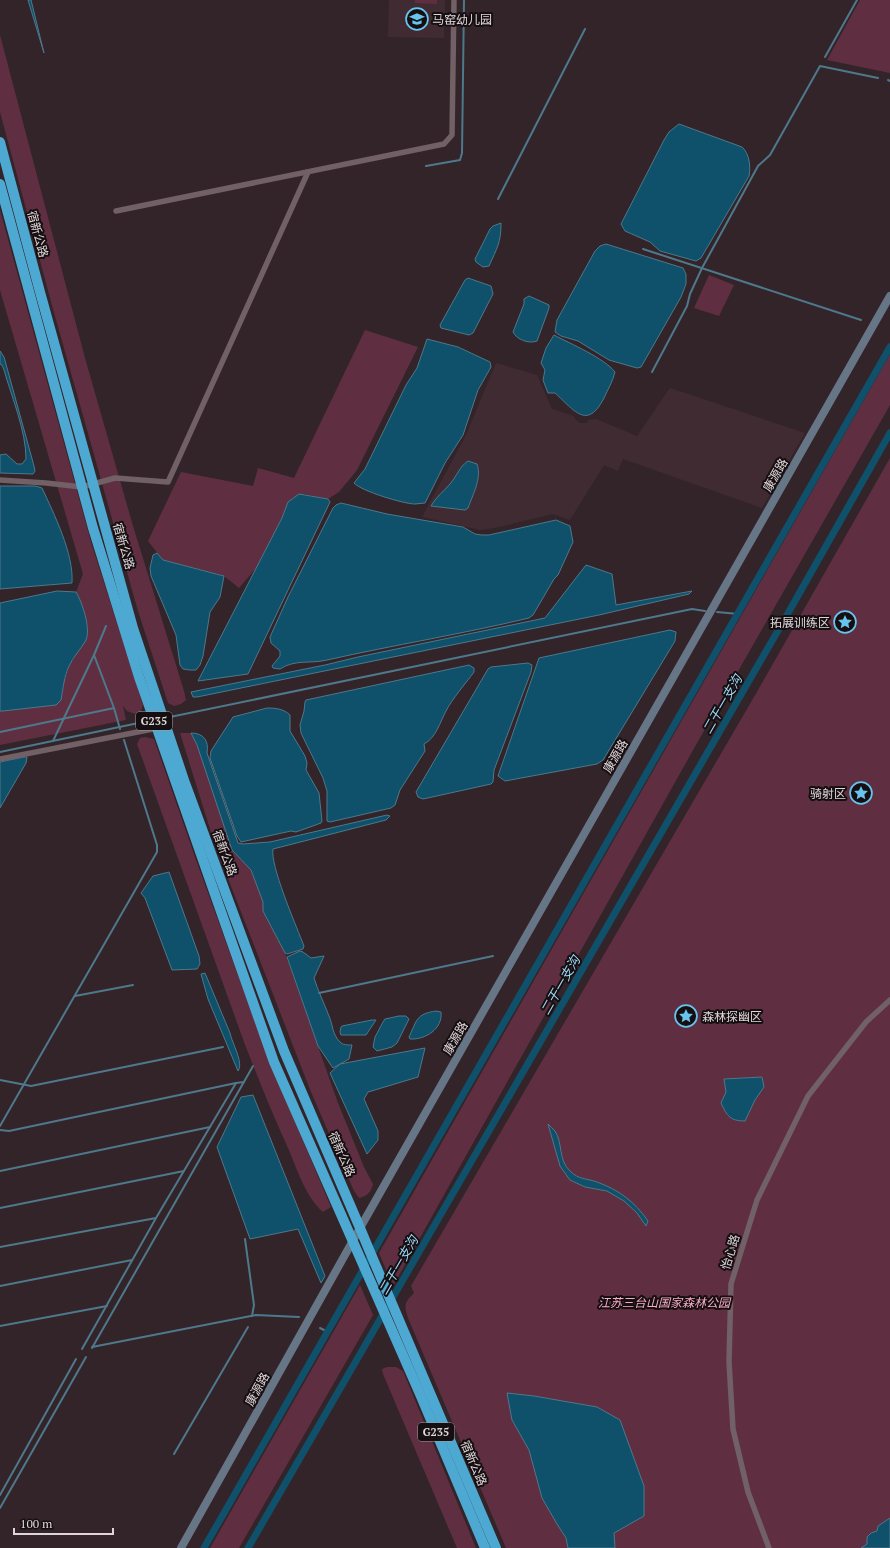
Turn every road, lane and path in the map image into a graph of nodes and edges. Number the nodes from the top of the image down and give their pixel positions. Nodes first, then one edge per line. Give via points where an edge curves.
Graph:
1 (454, 0) edge
2 (0, 142) edge
3 (308, 172) junction
4 (0, 184) edge
5 (116, 211) dead end
6 (890, 296) edge
7 (0, 480) edge
8 (93, 484) junction
9 (82, 487) junction
10 (162, 727) junction
11 (0, 759) edge
12 (890, 1000) edge
13 (360, 1228) junction
14 (354, 1242) junction
15 (181, 1548) edge
16 (485, 1548) edge
17 (496, 1548) edge
18 (770, 1548) edge

1 - 3 street via 452,135 449,139 444,144 436,146
2 - 8 highway, 宿新公路
3 - 5 street
3 - 8 street via 168,482 115,478
4 - 9 highway, 宿新公路 / G235
6 - 13 street, 康源路
7 - 9 street
8 - 9 street
8 - 10 highway, 宿新公路
9 - 10 highway, 宿新公路 / G235 via 137,670
10 - 11 street
10 - 13 highway, 宿新公路 via 284,1051
10 - 14 highway, 宿新公路 / G235 via 274,1062
12 - 18 street, 怡心路 via 866,1022 808,1096 757,1200 731,1284 729,1362 733,1429 748,1492
13 - 14 street, 康源路
13 - 17 highway, 宿新公路
14 - 15 street, 康源路
14 - 16 highway, 宿新公路 / G235

